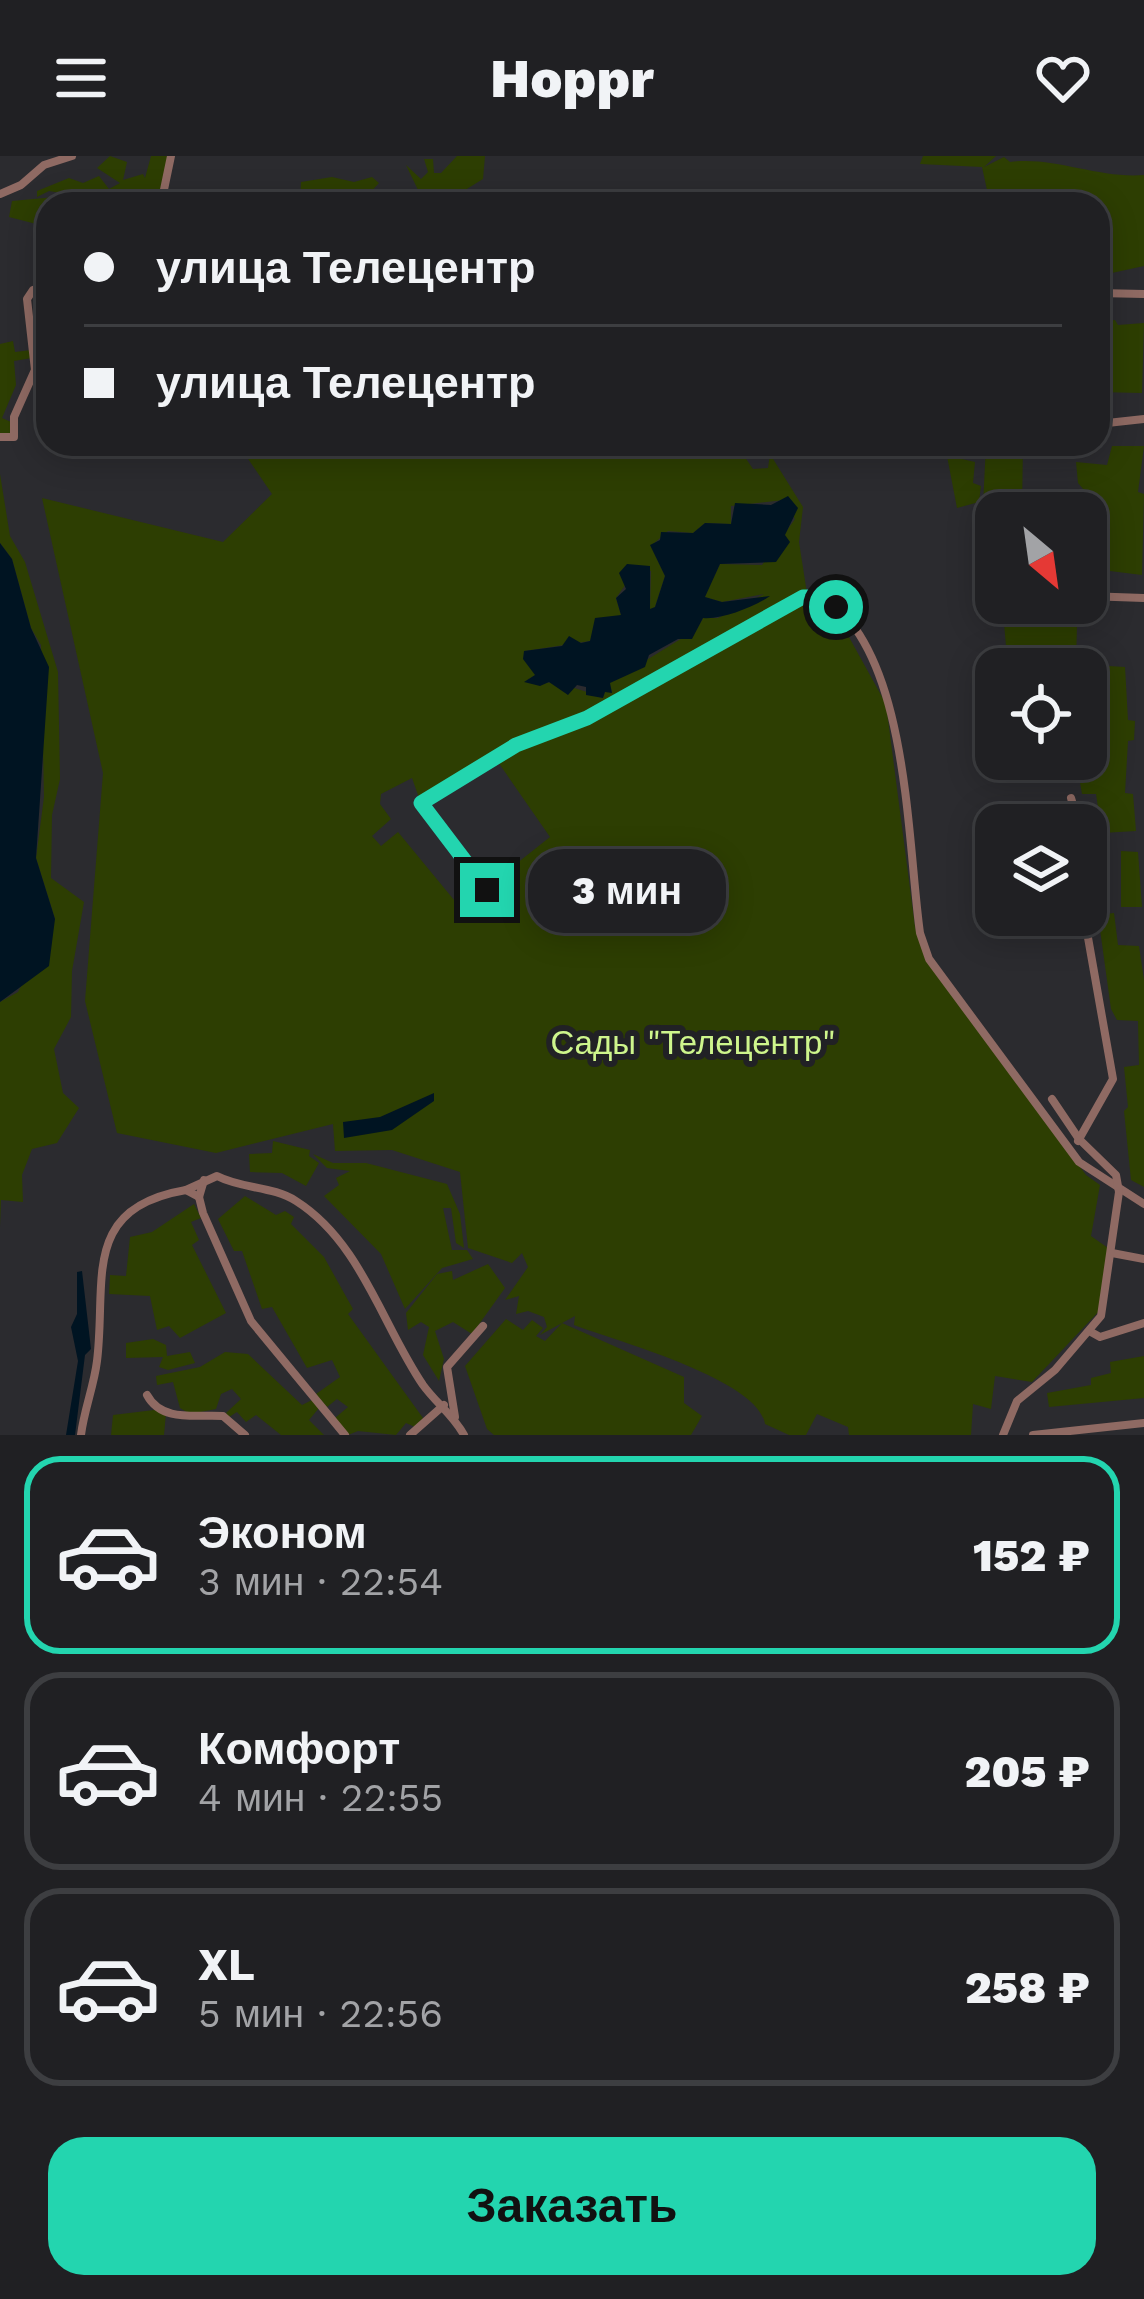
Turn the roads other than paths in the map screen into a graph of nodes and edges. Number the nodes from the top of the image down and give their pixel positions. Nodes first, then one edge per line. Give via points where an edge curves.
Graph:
1 (72, 156) edge
2 (171, 156) edge
3 (164, 192) edge
4 (0, 194) edge
5 (36, 289) edge
6 (1110, 293) edge
7 (1144, 294) edge
8 (1144, 419) edge
9 (1110, 423) edge
10 (0, 437) edge
11 (1107, 597) edge
12 (1144, 598) edge
13 (1071, 797) dead end
14 (1073, 804) edge
15 (487, 890) dead end
16 (1088, 936) edge
17 (1052, 1099) dead end
18 (1079, 1139) junction
19 (1071, 1152) junction
20 (205, 1178) junction
21 (186, 1190) junction
22 (1119, 1192) junction
23 (200, 1198) junction
24 (1144, 1204) edge
25 (1112, 1253) junction
26 (1144, 1258) edge
27 (1144, 1323) edge
28 (483, 1326) dead end
29 (1090, 1332) junction
30 (147, 1395) dead end
31 (444, 1406) junction
32 (455, 1419) junction
33 (1144, 1423) edge
34 (81, 1435) edge
35 (245, 1435) edge
36 (345, 1435) edge
37 (410, 1435) edge
38 (464, 1435) edge
39 (1003, 1435) edge
40 (1033, 1435) edge

1 - 4 street
2 - 3 street
5 - 10 street via 27,299 35,370 14,437
6 - 7 street
8 - 9 street
11 - 12 street
13 - 14 street
15 - 19 street via 421,803 516,745 587,718 791,604 812,595 832,602 888,695 926,951
16 - 18 street via 1113,1079
17 - 18 street
18 - 19 street
18 - 22 street via 1116,1174
19 - 22 street
20 - 21 street
20 - 23 street
20 - 31 street via 284,1195 324,1223 421,1382
21 - 23 street
21 - 34 street via 134,1206 107,1244 97,1364
22 - 24 street
22 - 25 street
23 - 36 street via 251,1321
25 - 26 street
25 - 29 street via 1101,1316
27 - 29 street via 1100,1337
28 - 32 street via 447,1367
29 - 39 street via 1017,1401
30 - 35 street via 154,1407 183,1418 223,1416
31 - 32 street
31 - 37 street
32 - 38 street
33 - 40 street

